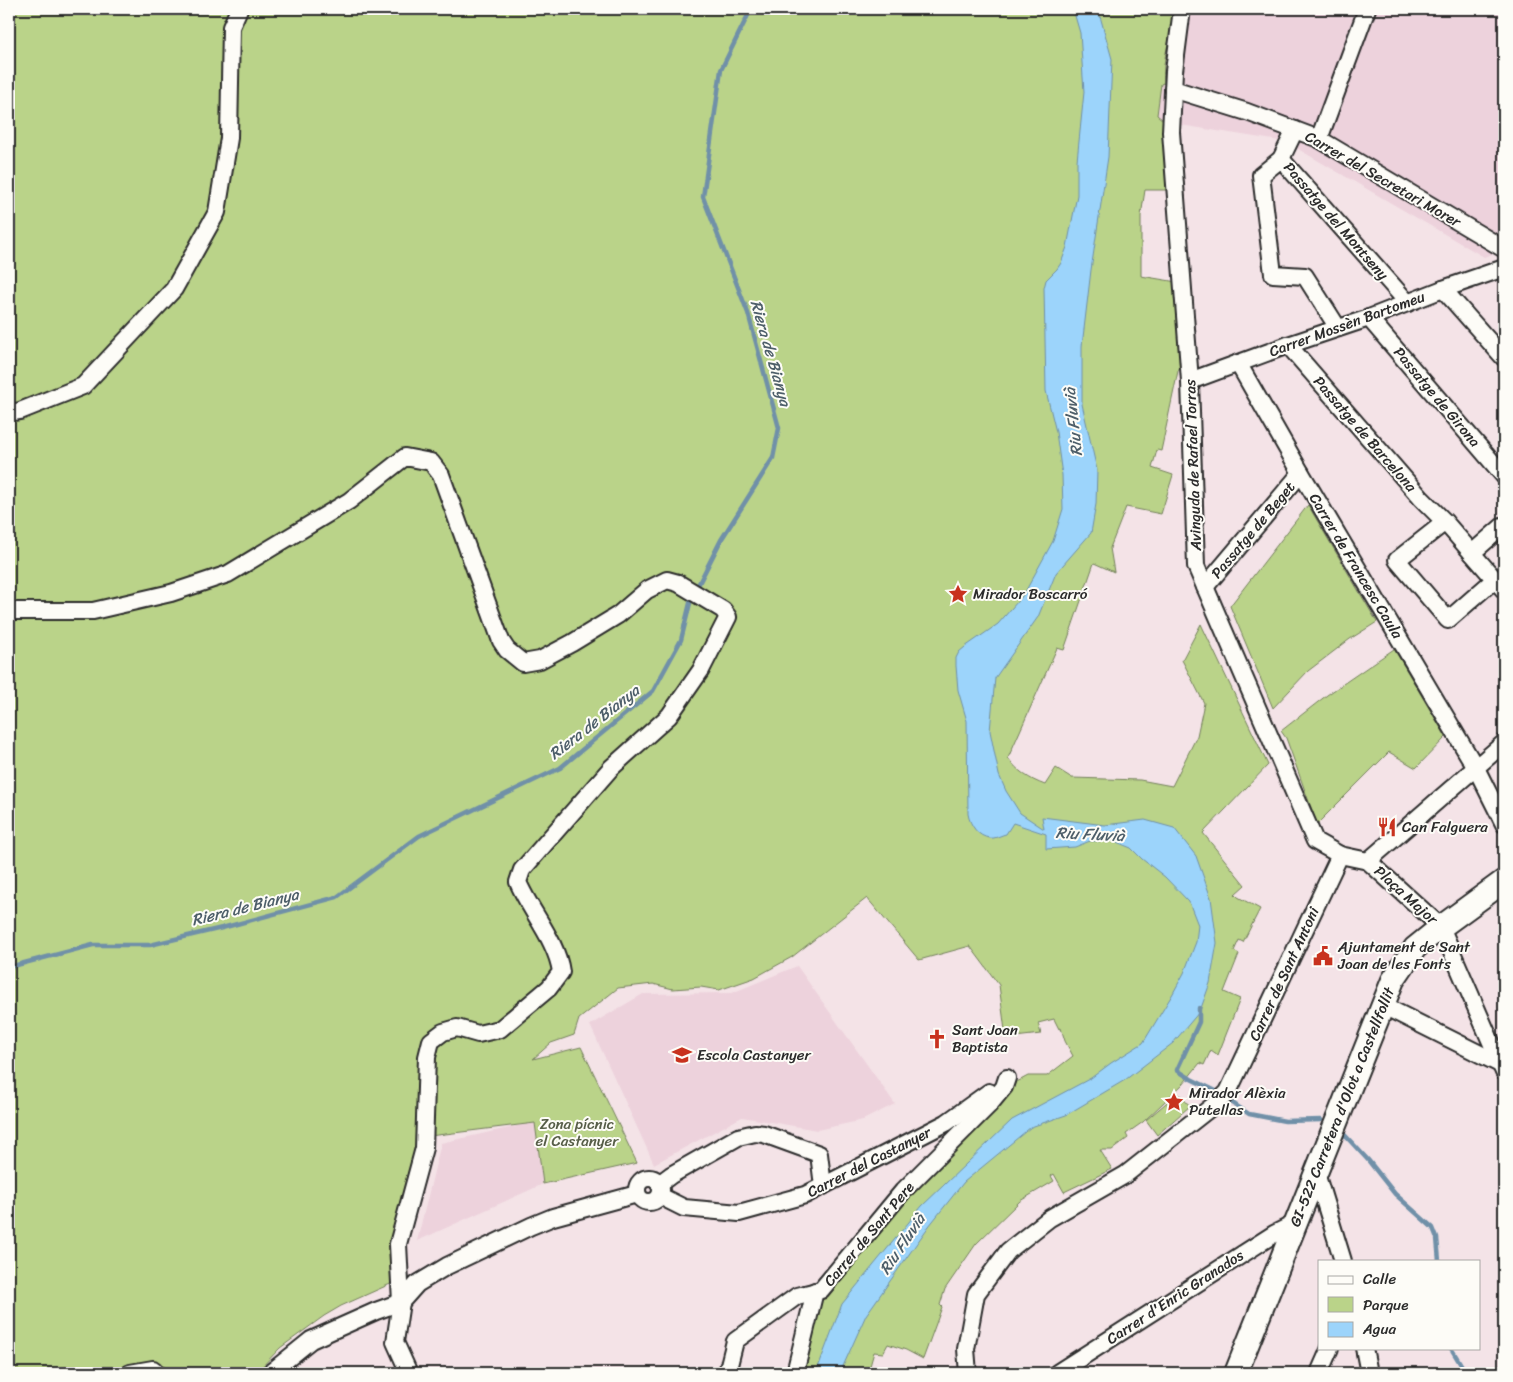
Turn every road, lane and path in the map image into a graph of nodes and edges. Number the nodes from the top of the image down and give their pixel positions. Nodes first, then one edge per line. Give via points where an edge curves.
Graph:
1 (239, 9) edge
2 (1182, 9) edge
3 (1367, 9) edge
4 (1173, 89) junction
5 (1295, 130) junction
6 (1319, 139) junction
7 (1281, 159) junction
8 (1504, 249) edge
9 (1504, 268) edge
10 (1443, 289) junction
11 (1408, 303) junction
12 (1369, 318) junction
13 (1338, 328) junction
14 (1288, 345) junction
15 (1504, 358) edge
16 (1238, 363) junction
17 (1190, 382) junction
18 (9, 413) edge
19 (1301, 473) junction
20 (1503, 473) edge
21 (1445, 522) junction
22 (1504, 525) edge
23 (1472, 554) junction
24 (1500, 585) edge
25 (1206, 587) junction
26 (9, 611) edge
27 (1504, 744) edge
28 (1476, 768) junction
29 (1504, 824) edge
30 (1340, 855) junction
31 (1368, 861) junction
32 (1504, 881) edge
33 (1440, 927) junction
34 (1384, 1006) junction
35 (1501, 1058) edge
36 (1007, 1078) joint
37 (1316, 1173) junction
38 (824, 1186) junction
39 (660, 1190) junction
40 (1294, 1224) junction
41 (1343, 1260) edge
42 (815, 1292) junction
43 (401, 1302) junction
44 (1329, 1350) edge
45 (1364, 1350) edge
46 (130, 1373) edge
47 (157, 1373) edge
48 (270, 1373) edge
49 (409, 1373) edge
50 (727, 1373) edge
51 (795, 1373) edge
52 (968, 1373) edge
53 (1056, 1373) edge
54 (1236, 1373) edge
55 (1320, 1373) edge
56 (1369, 1373) edge

1 - 18 street via 231,27 229,138 217,212 174,290 83,386
2 - 4 street, Avinguda de Rafael Torras
3 - 6 street
4 - 5 street, Carrer del Secretari Morer
4 - 17 street, Avinguda de Rafael Torras via 1171,132
5 - 6 street, Carrer del Secretari Morer
5 - 7 street
6 - 8 street, Carrer del Secretari Morer
7 - 11 street, Passatge del Montseny
7 - 13 street, Passatge del Montseny via 1261,175 1273,274 1304,276
9 - 10 street, Carrer Mossèn Bartomeu
10 - 11 street, Carrer Mossèn Bartomeu
10 - 15 street
11 - 12 street, Carrer Mossèn Bartomeu
12 - 13 street, Carrer Mossèn Bartomeu
12 - 20 street, Passatge de Girona
13 - 14 street, Carrer Mossèn Bartomeu
14 - 16 street, Carrer Mossèn Bartomeu
14 - 21 street, Passatge de Barcelona
16 - 17 street, Carrer Mossèn Bartomeu
16 - 19 street, Carrer de Francesc Caula
17 - 25 street, Avinguda de Rafael Torras via 1196,566
19 - 25 street, Passatge de Beget
19 - 28 street, Carrer de Francesc Caula
21 - 23 street, Passatge de Barcelona
21 - 24 street via 1397,560 1448,620
22 - 23 street
23 - 24 street, Passatge de Barcelona
25 - 30 street, Avinguda de Rafael Torras via 1315,841
26 - 43 street via 93,611 171,593 228,574 349,501 405,457 432,462 441,475 501,641 523,663 540,660 572,643 618,615 647,590 667,580 678,583 723,610 728,617 701,670 669,716 611,768 522,870 518,882 559,958 561,972 549,988 500,1030 478,1034 457,1028 443,1032 431,1041 427,1057 424,1148 398,1244
27 - 28 street, Plaça Major
28 - 29 street
28 - 31 street, Plaça Major
30 - 31 street, Avinguda de Rafael Torras
30 - 52 street, Carrer de Sant Antoni via 1228,1092 1125,1175 1050,1218 1008,1251 976,1294 966,1349
31 - 33 street, Plaça Major
32 - 33 street, GI-522 Carretera d'Olot a Castellfollit
33 - 34 street, GI-522 Carretera d'Olot a Castellfollit via 1415,948 1393,980
33 - 35 street
34 - 35 street
34 - 37 street, GI-522 Carretera d'Olot a Castellfollit
36 - 38 street, Carrer del Castanyer via 946,1123
36 - 42 street, Carrer de Sant Pere via 990,1104 903,1191 822,1290
37 - 40 street, GI-522 Carretera d'Olot a Castellfollit
37 - 41 street
38 - 39 street, Carrer del Castanyer via 805,1195 739,1212 684,1208
38 - 39 street via 819,1154 755,1133 738,1138 671,1175
39 - 43 street via 651,1202 640,1199 637,1194 531,1226 447,1266 417,1284
40 - 53 street, Carrer d'Enric Granados
40 - 54 street, GI-522 Carretera d'Olot a Castellfollit
42 - 50 street, Carrer de Sant Pere via 798,1296 735,1341
42 - 51 street
43 - 48 street via 311,1340
43 - 49 street via 395,1342
44 - 55 street
45 - 56 street
46 - 47 street via 152,1370

